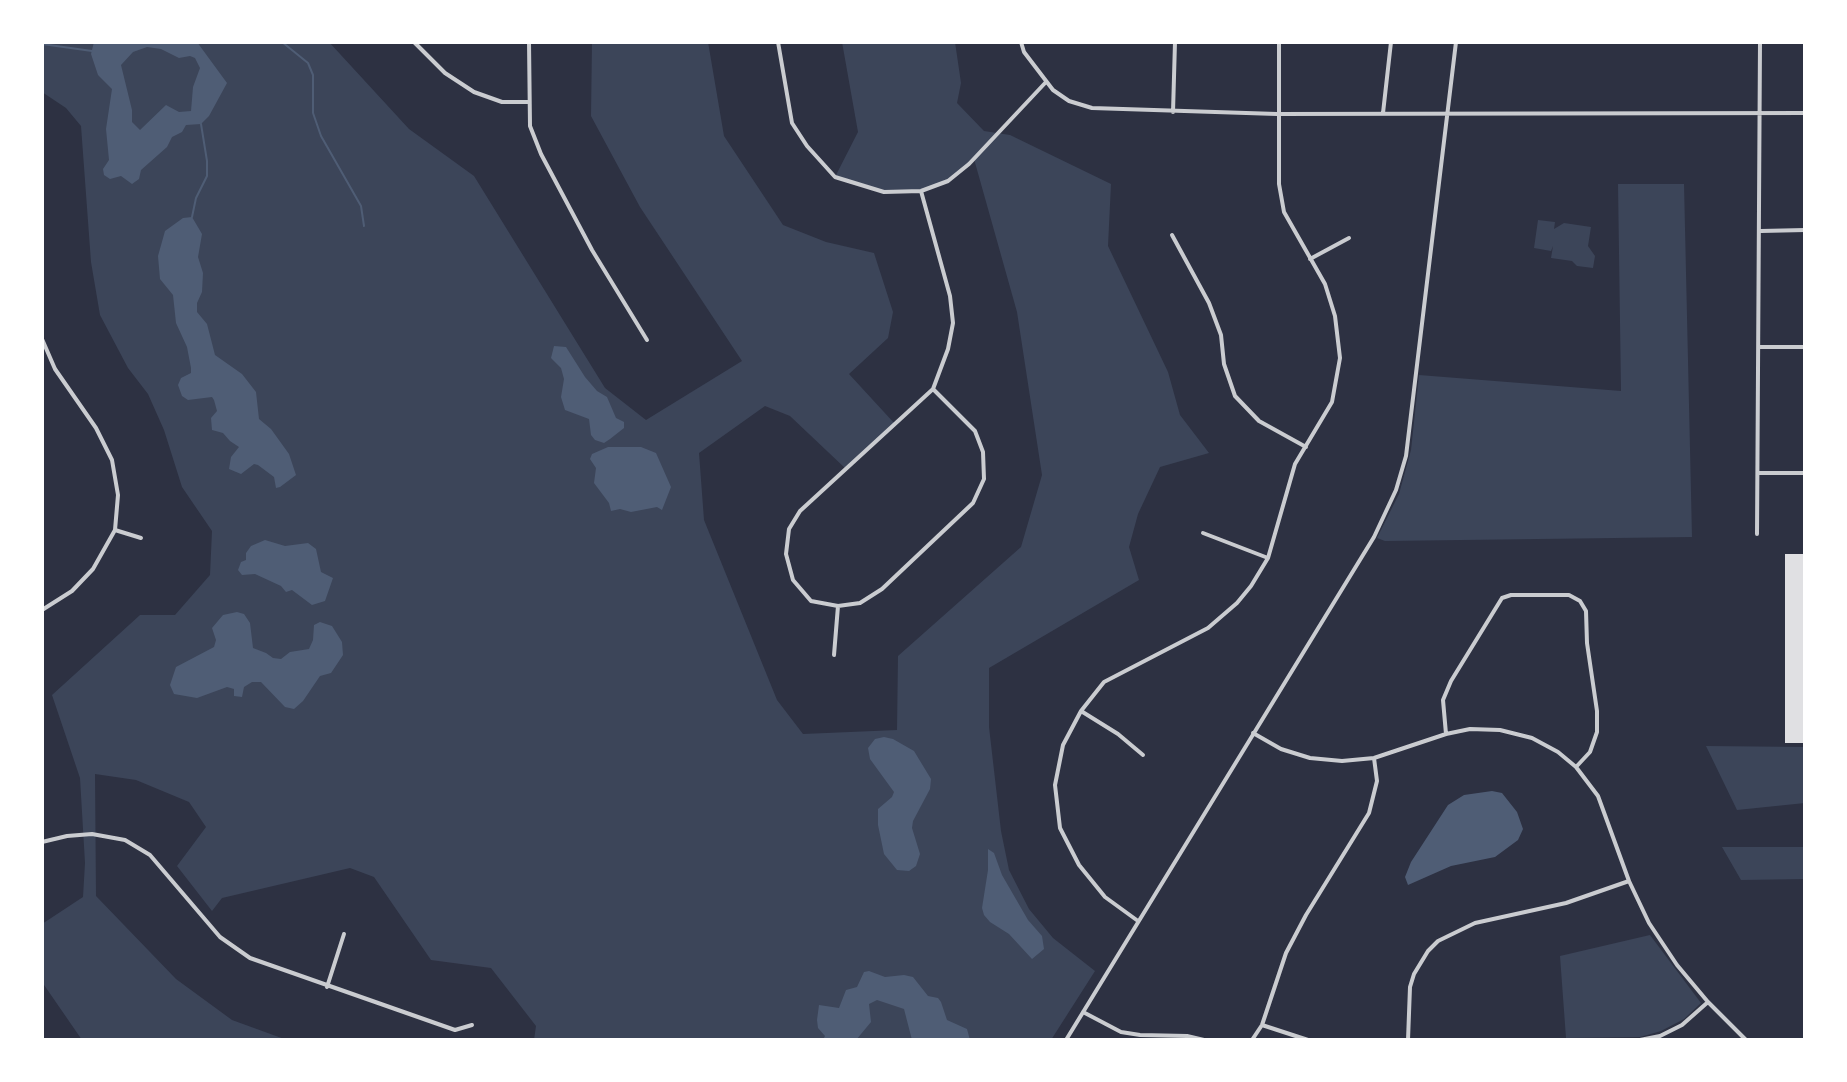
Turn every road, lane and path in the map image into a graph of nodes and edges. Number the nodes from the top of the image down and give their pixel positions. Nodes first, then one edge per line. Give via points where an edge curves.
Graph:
1 (414, 42) edge
2 (529, 42) edge
3 (778, 42) edge
4 (1021, 42) edge
5 (1174, 42) edge
6 (1278, 42) edge
7 (1391, 42) edge
8 (1456, 42) edge
9 (1760, 42) edge
10 (1046, 82) junction
11 (529, 102) junction
12 (1173, 112) junction
13 (1383, 113) junction
14 (1447, 113) junction
15 (1761, 113) junction
16 (1805, 113) edge
17 (1277, 114) junction
18 (921, 191) junction
19 (1805, 230) edge
20 (1761, 231) junction
21 (1172, 236) dead end
22 (1349, 238) dead end
23 (1310, 259) junction
24 (42, 339) edge
25 (647, 340) dead end
26 (1758, 347) junction
27 (1805, 347) edge
28 (933, 389) junction
29 (1306, 447) junction
30 (1758, 473) junction
31 (1805, 473) edge
32 (115, 530) junction
33 (1203, 533) dead end
34 (1757, 534) dead end
35 (141, 538) dead end
36 (1268, 558) junction
37 (838, 606) junction
38 (42, 610) edge
39 (834, 655) dead end
40 (1081, 711) junction
41 (1253, 733) junction
42 (1446, 734) junction
43 (1143, 755) dead end
44 (1374, 759) junction
45 (1576, 767) junction
46 (42, 842) edge
47 (1629, 881) junction
48 (1138, 921) junction
49 (344, 934) dead end
50 (327, 987) junction
51 (1708, 1002) junction
52 (1083, 1012) junction
53 (472, 1025) dead end
54 (1262, 1025) junction
55 (1066, 1040) edge
56 (1204, 1040) edge
57 (1252, 1040) edge
58 (1308, 1040) edge
59 (1408, 1040) edge
60 (1640, 1040) edge
61 (1746, 1040) edge

1 - 11 street via 445,74 474,92 501,102
2 - 11 street
3 - 18 street via 792,123 835,177 884,192
4 - 10 street
5 - 12 street
6 - 17 street
7 - 13 street
8 - 14 street
9 - 15 street
10 - 12 street via 1069,101 1092,108
10 - 18 street via 969,164 948,181
11 - 25 street via 530,126 541,154 592,250
12 - 17 street
13 - 14 street
13 - 17 street
14 - 15 street
14 - 41 street via 1406,456 1396,490 1374,537
15 - 16 street
15 - 20 street
17 - 23 street via 1284,212
18 - 28 street via 950,296 953,322
19 - 20 street
20 - 26 street
21 - 29 street via 1209,303 1221,334 1224,364 1235,396 1258,422
22 - 23 street
23 - 29 street via 1325,284 1335,316 1340,357 1332,402
24 - 32 street via 55,369 96,428 112,460 118,495
26 - 27 street
26 - 30 street
28 - 37 street via 975,431 983,452 984,479 974,502 882,589 860,603
28 - 37 street via 800,511 789,529 786,554 792,580 812,601
29 - 36 street via 1287,484
30 - 31 street
30 - 34 street
32 - 35 street
32 - 38 street via 93,569 72,591
33 - 36 street
36 - 40 street via 1251,586 1222,618 1104,682
37 - 39 street
40 - 43 street
40 - 48 street via 1063,745 1055,785 1060,828 1078,865 1105,897
41 - 44 street via 1281,749 1310,758
41 - 48 street
42 - 44 street
42 - 45 street via 1470,729 1500,730 1532,738
42 - 45 street via 1443,700 1503,598 1569,595 1580,601 1586,611 1598,711 1597,732 1590,752
44 - 54 street via 1377,781 1369,813 1286,953
45 - 47 street via 1598,796
46 - 50 street via 92,834 125,840 150,855 220,937 250,958
47 - 51 street via 1649,923
47 - 59 street via 1566,903 1475,922 1438,941 1428,951 1410,987
48 - 52 street
49 - 50 street
50 - 53 street via 455,1030
51 - 60 street via 1682,1024 1660,1036
51 - 61 street
52 - 55 street
52 - 56 street via 1121,1032
54 - 57 street
54 - 58 street

